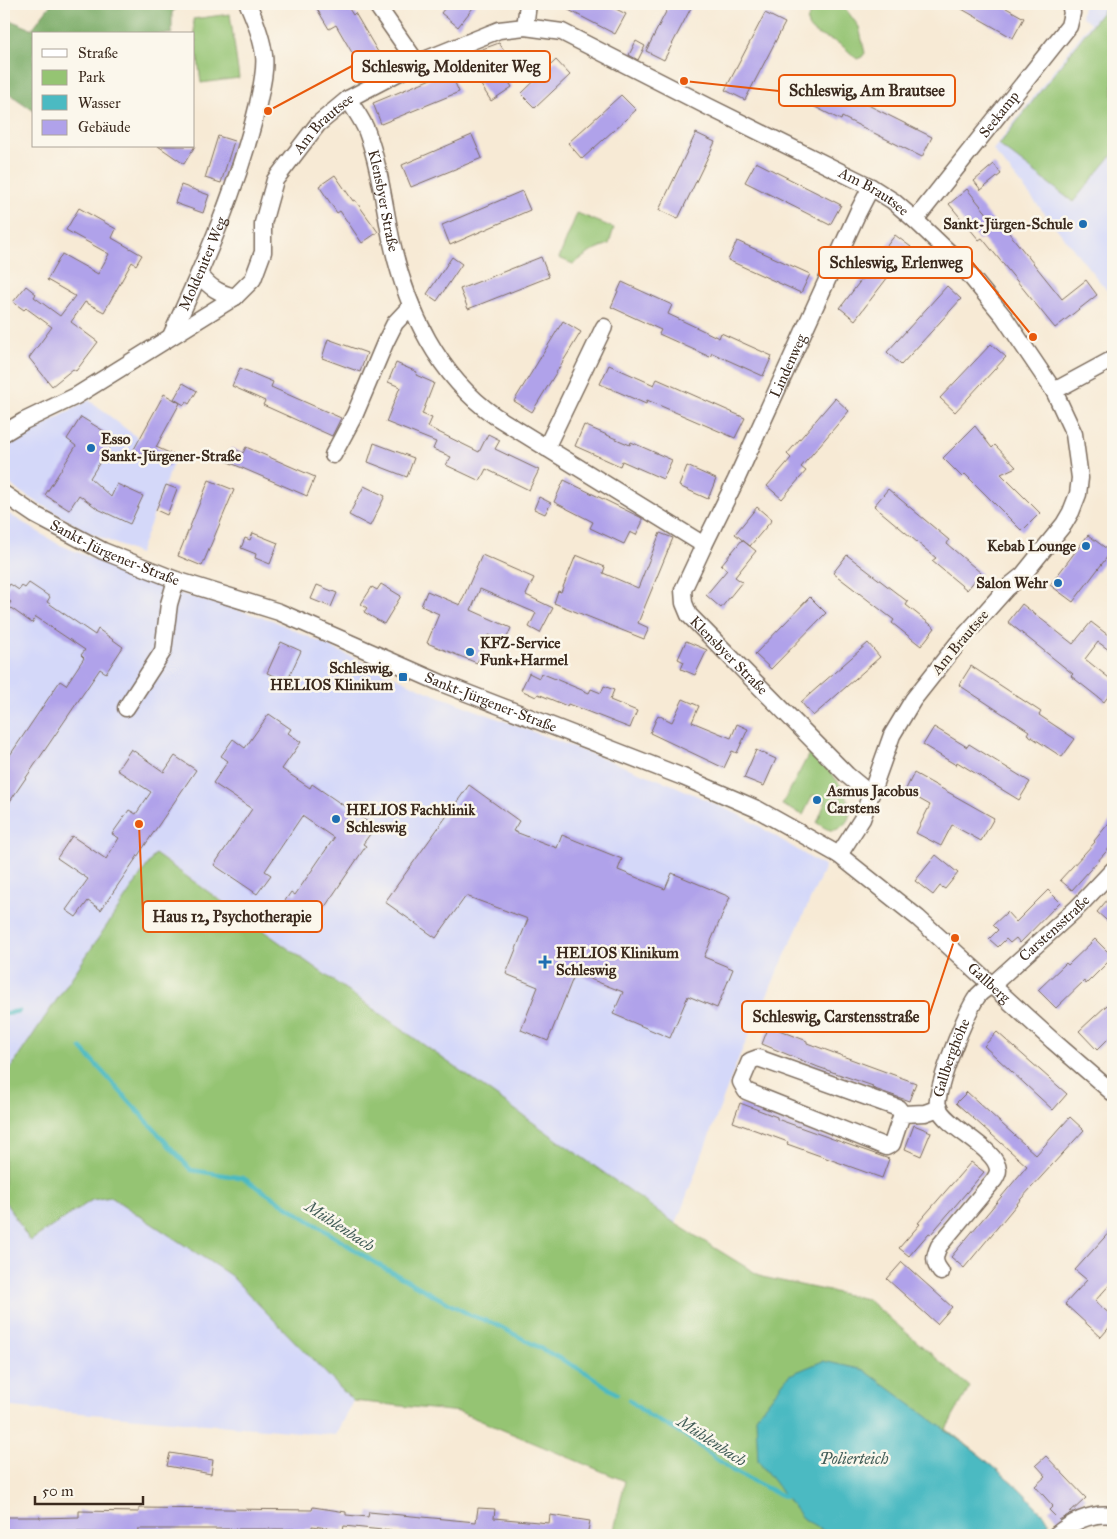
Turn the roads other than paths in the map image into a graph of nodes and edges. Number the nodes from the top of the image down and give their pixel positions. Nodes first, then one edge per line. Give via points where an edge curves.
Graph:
1 (248, 4) edge
2 (376, 4) edge
3 (528, 4) edge
4 (1070, 4) edge
5 (525, 27) junction
6 (417, 63) junction
7 (348, 98) junction
8 (871, 188) junction
9 (916, 220) junction
10 (199, 274) junction
11 (236, 297) junction
12 (411, 306) junction
13 (604, 327) dead end
14 (171, 336) junction
15 (1113, 359) edge
16 (1054, 391) junction
17 (4, 433) edge
18 (546, 448) junction
19 (333, 455) dead end
20 (4, 494) edge
21 (704, 545) junction
22 (176, 580) junction
23 (126, 708) dead end
24 (870, 794) junction
25 (839, 855) junction
26 (1113, 870) edge
27 (992, 985) junction
28 (1113, 1093) edge
29 (938, 1108) junction
30 (902, 1114) junction
31 (941, 1272) dead end
32 (1113, 1515) edge
33 (1056, 1535) edge

1 - 10 street, Moldeniter Weg via 265,56 262,83 244,154
2 - 6 street
3 - 5 street
4 - 9 street, Seekamp via 1069,26
5 - 6 street, Am Brautsee via 499,30
5 - 8 street, Am Brautsee via 562,32
6 - 7 street, Am Brautsee
7 - 11 street, Am Brautsee via 318,124 275,180 263,222 263,252 253,279
7 - 12 street, Klensbyer Straße via 367,130 393,246
8 - 9 street, Am Brautsee
8 - 21 street, Lindenweg
9 - 16 street, Am Brautsee via 958,260 1004,317
10 - 11 street via 220,293
10 - 14 street, Moldeniter Weg
11 - 14 street, Am Brautsee
12 - 18 street, Klensbyer Straße via 428,341 452,378 483,408
12 - 19 street via 395,323
13 - 18 street
14 - 17 street via 76,396
15 - 16 street
16 - 24 street, Am Brautsee via 1074,434 1080,478 1071,512 1037,559 964,636 913,700 892,735
18 - 21 street, Klensbyer Straße
20 - 22 street, Sankt-Jürgener-Straße via 35,515 103,551
21 - 24 street, Klensbyer Straße via 683,590 689,615 847,775
22 - 23 street via 169,604 163,651
22 - 25 street, Sankt-Jürgener-Straße via 279,612 441,683 683,778 757,809
24 - 25 street, Am Brautsee via 862,819
25 - 27 street, Gallberg via 918,918
26 - 27 street, Carstensstraße via 1077,908
27 - 28 street, Gallberg
27 - 29 street, Gallberghöhe via 978,996 964,1023 942,1081
29 - 30 street via 925,1113
29 - 31 street, Gallberghöhe via 995,1159 998,1171 939,1246 934,1263
30 - 30 street via 898,1108 758,1058 750,1061 741,1082 746,1092 886,1147 892,1144
32 - 33 street via 1102,1513 1083,1517

